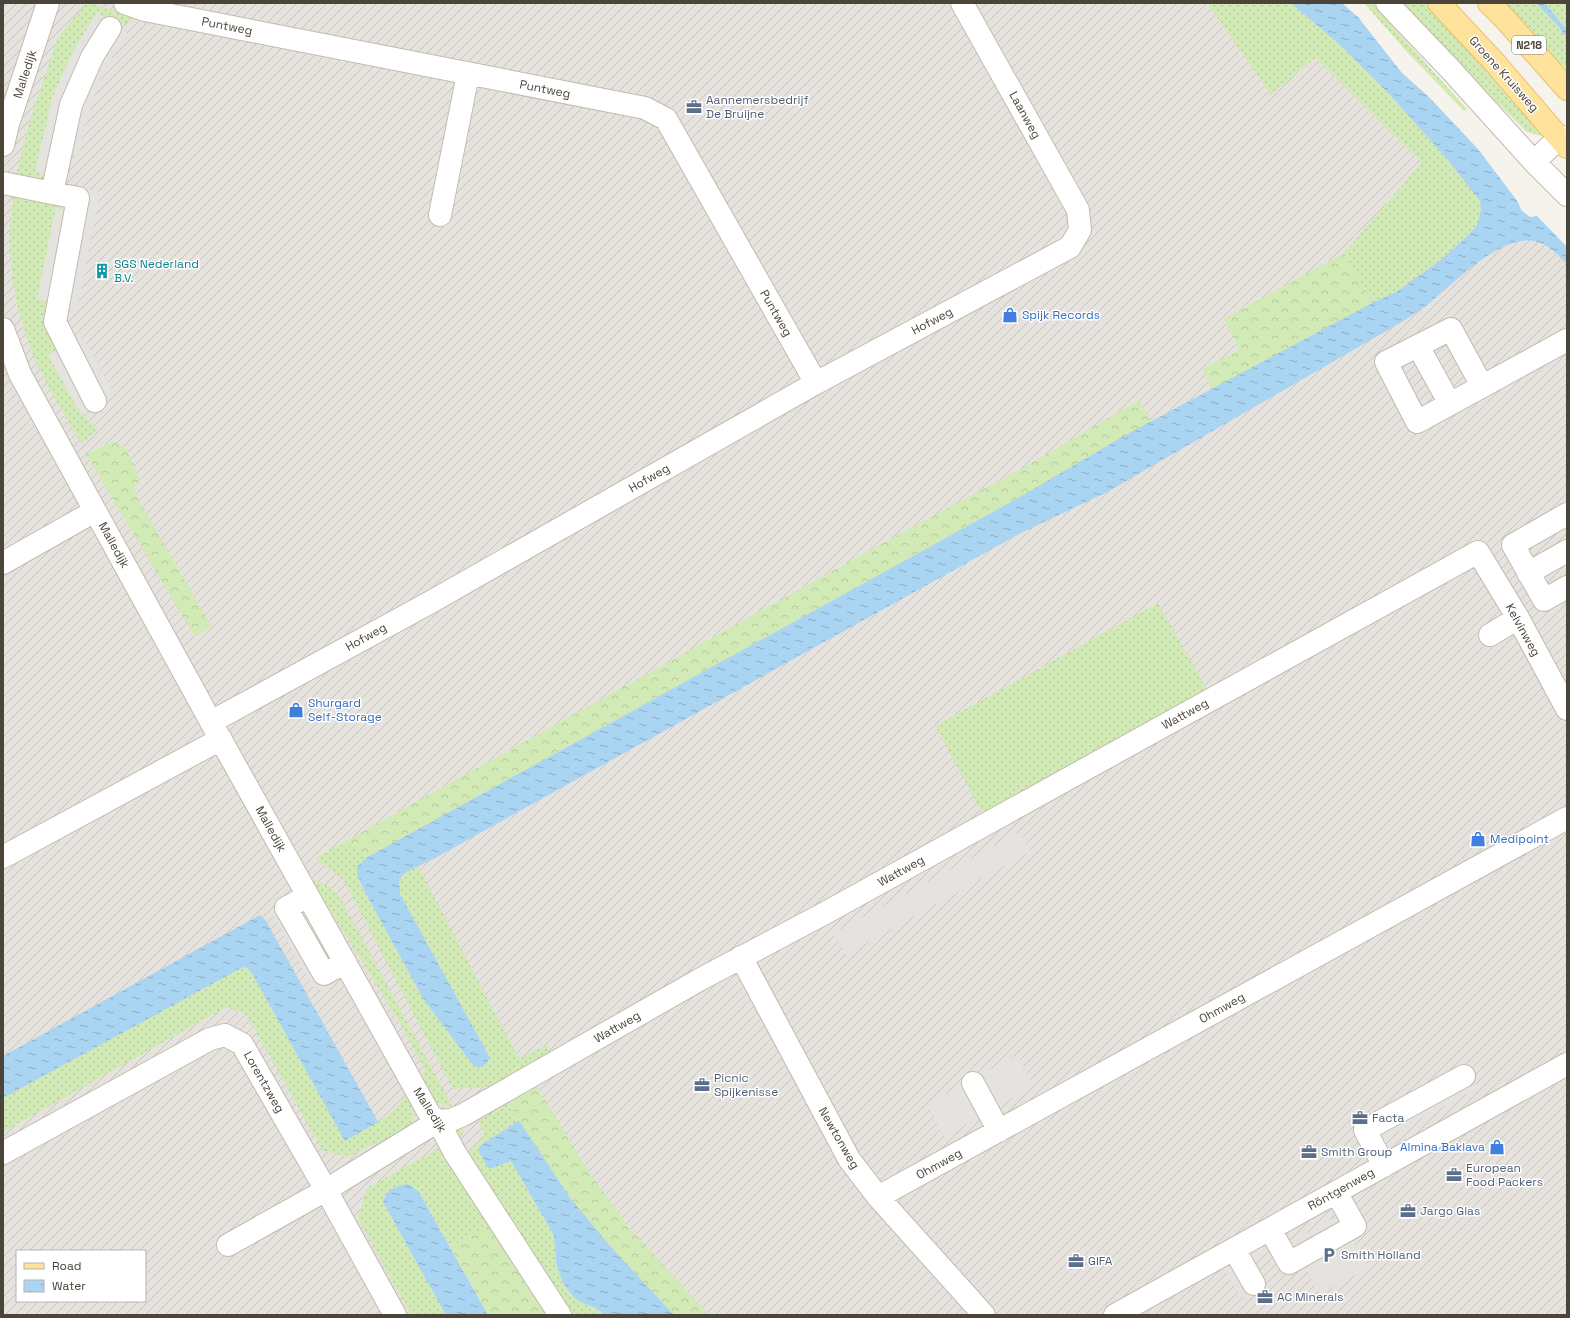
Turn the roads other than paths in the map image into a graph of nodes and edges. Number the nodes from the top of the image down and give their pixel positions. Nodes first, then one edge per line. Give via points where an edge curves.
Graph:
1 (48, 3) edge
2 (125, 3) edge
3 (962, 3) edge
4 (1387, 3) edge
5 (1439, 3) edge
6 (1489, 3) edge
7 (110, 28) dead end
8 (468, 74) junction
9 (1567, 89) edge
10 (1564, 141) edge
11 (3, 145) edge
12 (1534, 162) junction
13 (3, 183) edge
14 (52, 193) junction
15 (1567, 195) edge
16 (440, 215) dead end
17 (1080, 230) joint
18 (3, 329) edge
19 (1567, 340) edge
20 (1418, 346) junction
21 (816, 383) junction
22 (1482, 386) junction
23 (95, 401) dead end
24 (1450, 404) junction
25 (95, 511) junction
26 (1567, 514) edge
27 (1567, 551) edge
28 (1478, 552) joint
29 (3, 563) edge
30 (1528, 573) junction
31 (1567, 587) edge
32 (1518, 618) junction
33 (1490, 635) dead end
34 (1567, 709) edge
35 (216, 731) junction
36 (1567, 818) edge
37 (3, 856) edge
38 (741, 957) junction
39 (1567, 1064) edge
40 (1464, 1076) dead end
41 (973, 1083) dead end
42 (438, 1121) junction
43 (999, 1131) junction
44 (3, 1153) edge
45 (1384, 1166) junction
46 (326, 1190) junction
47 (1336, 1192) junction
48 (878, 1197) junction
49 (1270, 1229) junction
50 (228, 1245) dead end
51 (1234, 1249) junction
52 (1254, 1284) dead end
53 (395, 1315) edge
54 (560, 1315) edge
55 (984, 1315) edge
56 (1115, 1315) edge

1 - 11 street, Malledijk
2 - 8 street, Puntweg via 145,10
3 - 17 street, Laanweg via 1078,210
4 - 12 street
5 - 10 main road, Groene Kruisweg
6 - 9 main road, N218
7 - 14 street via 92,57 70,105
8 - 16 street
8 - 21 street, Puntweg via 645,108 666,119
10 - 12 street
12 - 15 street
13 - 14 street
14 - 23 street via 78,198 55,322
17 - 21 street, Hofweg via 1070,247
18 - 25 street, Malledijk via 20,374
19 - 22 street
20 - 22 street via 1451,329
20 - 24 street
20 - 24 street via 1386,362 1417,422
21 - 35 street, Hofweg via 429,603
22 - 24 street
25 - 29 street
25 - 35 street, Malledijk
26 - 30 street via 1513,545
27 - 30 street
28 - 32 street, Kelvinweg
28 - 38 street, Wattweg
30 - 31 street via 1544,600
32 - 33 street
32 - 34 street, Kelvinweg
35 - 37 street, Hofweg
35 - 42 street, Malledijk via 430,1115
36 - 43 street, Ohmweg
38 - 42 street, Wattweg via 463,1115 451,1120
38 - 48 street, Newtonweg via 849,1159
39 - 45 street, Röntgenweg
40 - 45 street via 1365,1130
41 - 43 street
42 - 46 street, Wattweg
42 - 54 street, Malledijk via 455,1153
43 - 48 street, Ohmweg
44 - 46 street, Lorentzweg via 210,1039 225,1035 242,1044
45 - 47 street, Röntgenweg
46 - 50 street, Wattweg
46 - 53 street, Lorentzweg
47 - 49 street, Röntgenweg
47 - 49 street via 1355,1226 1289,1263
48 - 55 street, Newtonweg
49 - 51 street, Röntgenweg
51 - 52 street
51 - 56 street, Röntgenweg

